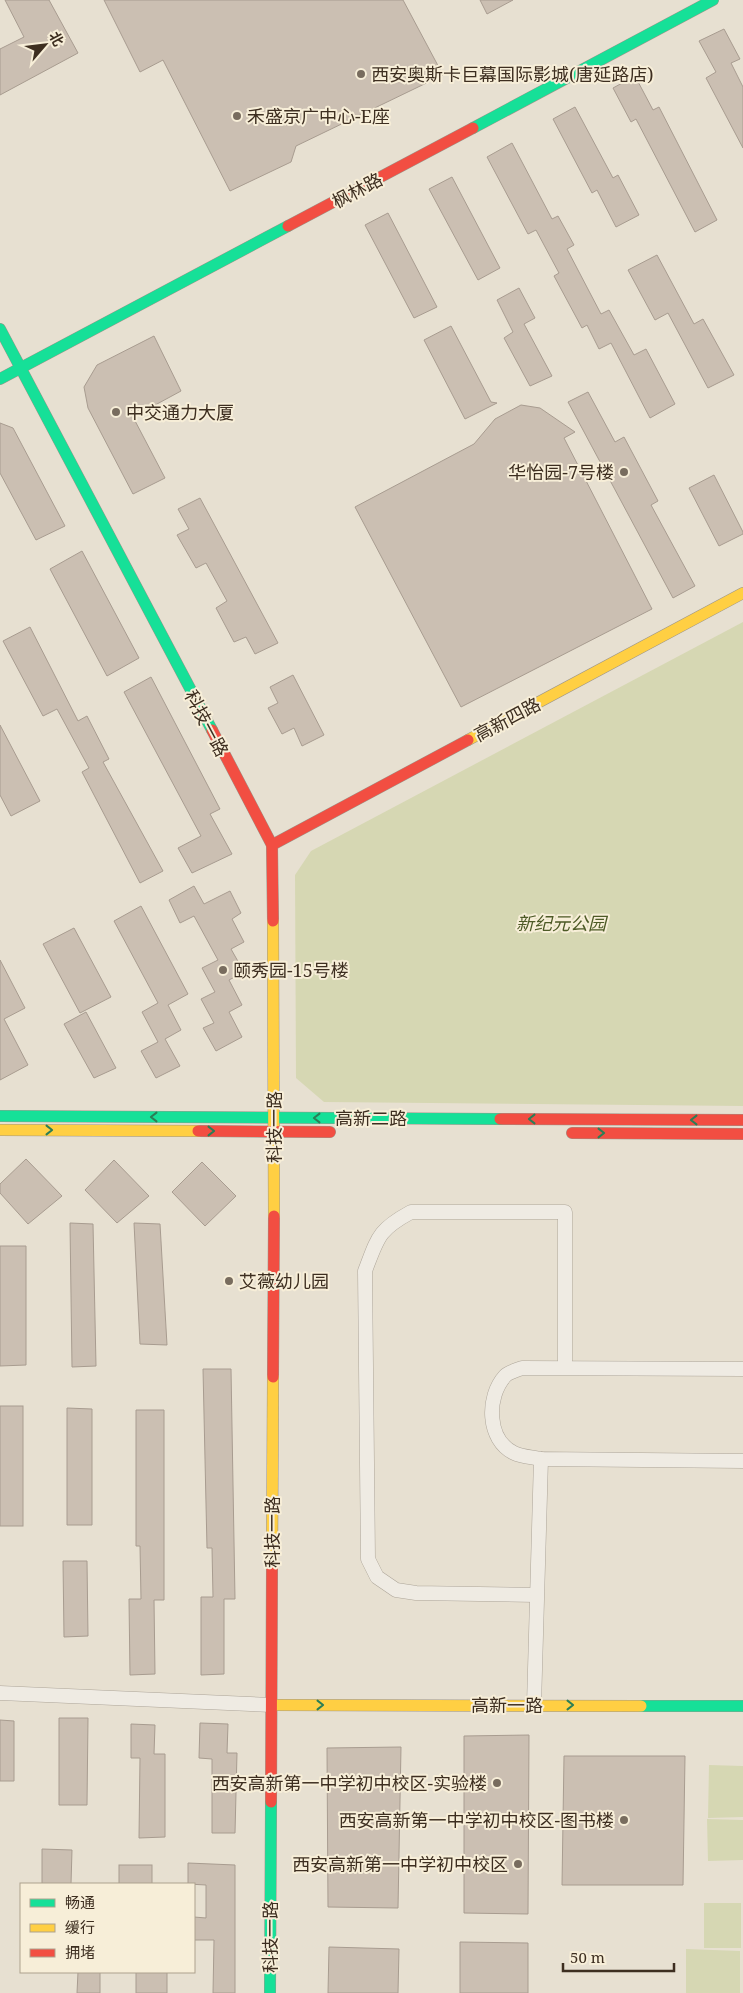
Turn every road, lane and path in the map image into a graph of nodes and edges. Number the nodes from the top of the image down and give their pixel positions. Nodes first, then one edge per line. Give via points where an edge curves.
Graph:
1 (713, 0) edge
2 (0, 329) edge
3 (21, 368) junction
4 (0, 379) edge
5 (743, 594) edge
6 (272, 845) junction
7 (0, 1116) edge
8 (274, 1117) junction
9 (743, 1120) edge
10 (0, 1130) edge
11 (274, 1131) junction
12 (344, 1132) dead end
13 (564, 1133) dead end
14 (743, 1134) edge
15 (565, 1367) junction
16 (743, 1369) edge
17 (541, 1459) junction
18 (743, 1461) edge
19 (536, 1595) junction
20 (0, 1693) edge
21 (272, 1705) junction
22 (534, 1705) junction
23 (743, 1706) edge
24 (270, 1993) edge

1 - 3 street, 枫林路
2 - 3 street, 科技一路
3 - 4 street, 枫林路
3 - 6 street, 科技一路
5 - 6 street, 高新四路
6 - 8 street, 科技一路
8 -> 7 street, 高新二路
9 -> 8 street, 高新二路
8 - 11 street, 科技一路
10 -> 11 street, 高新二路
11 - 12 street, 高新二路
11 - 21 street, 科技一路
13 -> 14 street
15 - 16 street
15 - 17 street via 522,1368 507,1375 495,1390 492,1410 497,1438 514,1453
15 - 19 street via 565,1212 411,1212 393,1222 379,1236 365,1271 368,1559 377,1577 396,1590 416,1594
17 - 18 street
17 - 19 street
19 - 22 street
20 - 21 street
21 -> 22 street, 高新一路
21 - 24 street, 科技一路
22 -> 23 street, 高新一路

